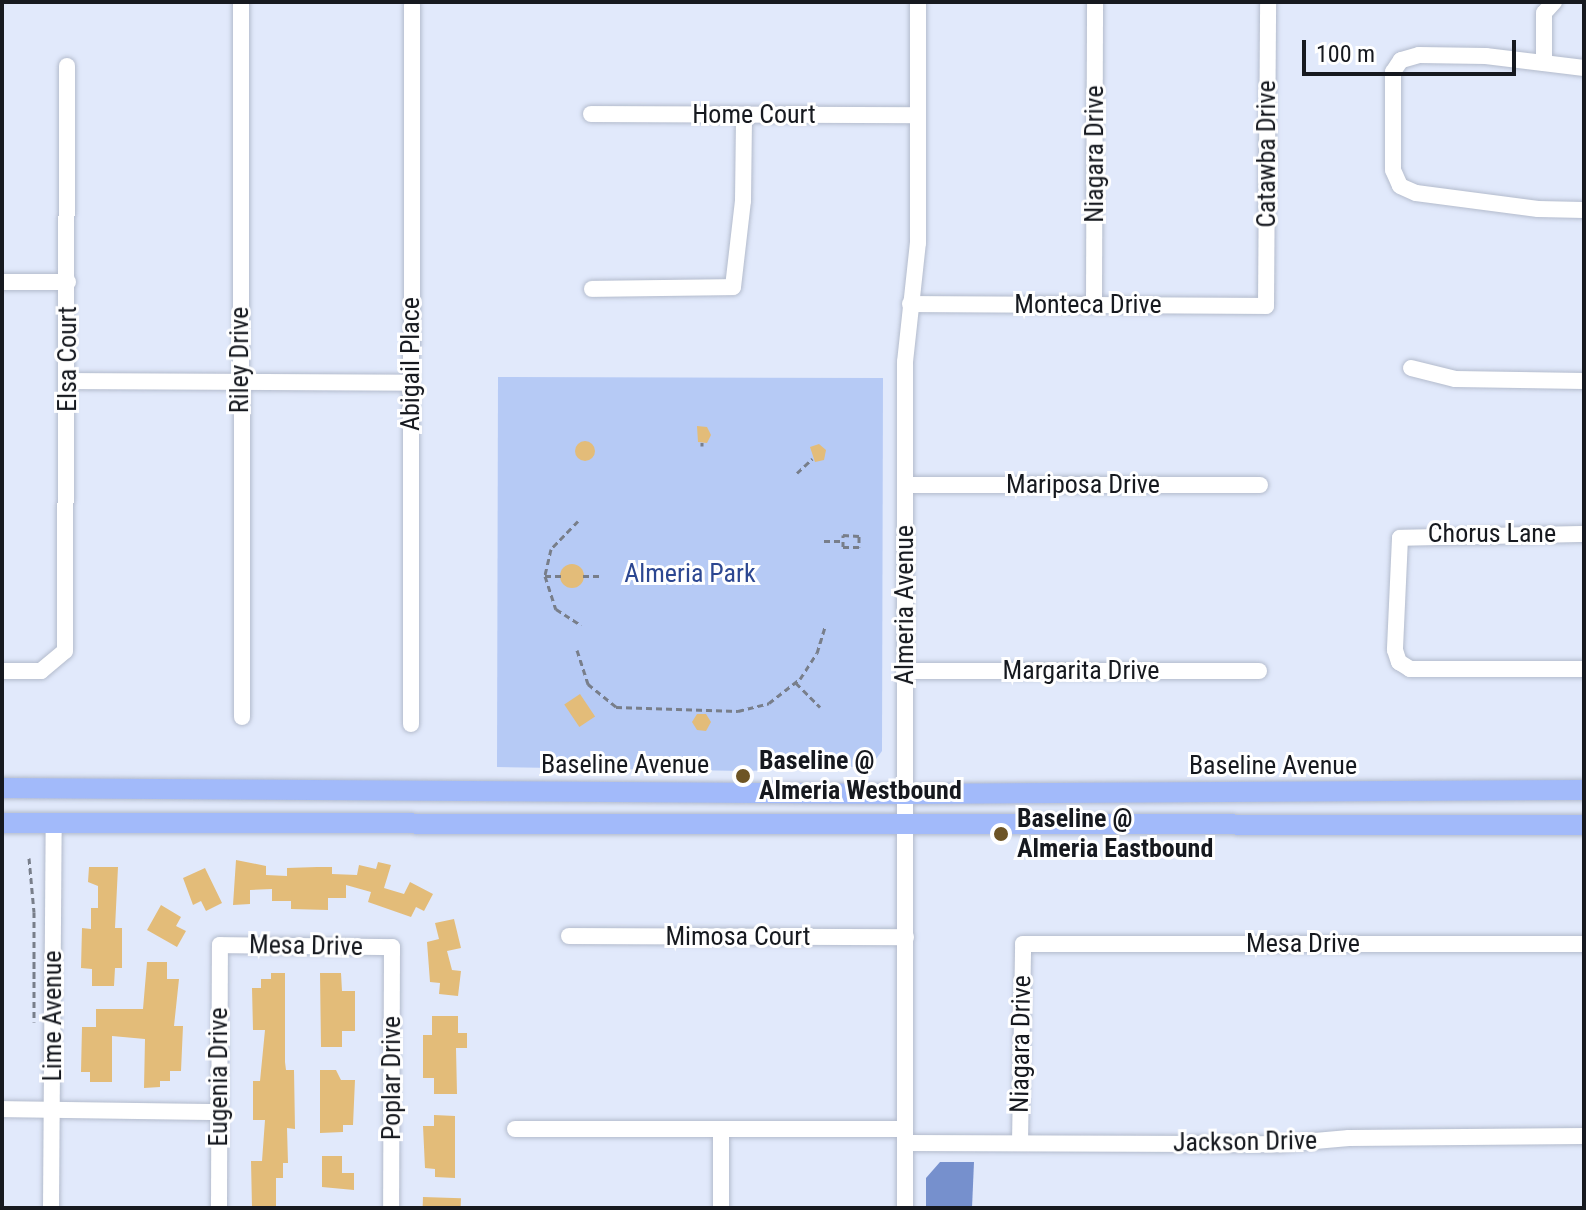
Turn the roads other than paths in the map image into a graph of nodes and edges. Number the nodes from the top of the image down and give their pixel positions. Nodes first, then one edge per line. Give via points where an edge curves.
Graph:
1 (241, 2) edge
2 (918, 2) edge
3 (1095, 2) edge
4 (1268, 2) edge
5 (412, 5) dead end
6 (1544, 6) edge
7 (1544, 63) junction
8 (67, 66) dead end
9 (1584, 68) edge
10 (591, 114) dead end
11 (917, 115) junction
12 (744, 116) junction
13 (1584, 210) edge
14 (2, 282) edge
15 (68, 282) junction
16 (592, 289) dead end
17 (910, 304) junction
18 (1094, 305) junction
19 (1266, 306) joint
20 (1411, 368) dead end
21 (67, 381) junction
22 (240, 381) junction
23 (1584, 381) edge
24 (411, 383) junction
25 (905, 485) junction
26 (1260, 485) dead end
27 (1584, 534) edge
28 (1584, 669) edge
29 (2, 671) edge
30 (904, 671) junction
31 (1259, 671) dead end
32 (242, 717) dead end
33 (411, 724) dead end
34 (2, 788) edge
35 (1584, 790) edge
36 (905, 794) junction
37 (2, 823) edge
38 (54, 823) junction
39 (906, 825) junction
40 (1584, 825) edge
41 (569, 936) dead end
42 (906, 937) junction
43 (1023, 944) joint
44 (1584, 944) edge
45 (220, 945) joint
46 (392, 947) joint
47 (2, 1109) edge
48 (52, 1110) junction
49 (219, 1112) junction
50 (515, 1129) dead end
51 (721, 1130) junction
52 (905, 1136) junction
53 (1584, 1136) edge
54 (1020, 1143) junction
55 (51, 1208) edge
56 (219, 1208) edge
57 (391, 1208) edge
58 (721, 1208) edge
59 (905, 1208) edge

1 - 22 street, Riley Drive
2 - 11 street, Almeria Avenue
3 - 18 street, Niagara Drive
4 - 19 street, Catawba Drive
5 - 24 street, Abigail Place
6 - 7 street
7 - 9 street
7 - 13 street via 1486,56 1401,60 1393,72 1393,170 1400,186 1416,193
8 - 15 street, Elsa Court
10 - 12 street, Home Court
11 - 12 street, Home Court
11 - 17 street, Almeria Avenue via 918,243
12 - 16 street via 743,201 733,287
14 - 15 street
15 - 21 street, Elsa Court
17 - 18 street, Monteca Drive
17 - 25 street, Almeria Avenue
18 - 19 street, Monteca Drive
20 - 23 street via 1455,379
21 - 22 street
21 - 29 street, Elsa Court via 65,651 41,671
22 - 24 street
22 - 32 street, Riley Drive
24 - 33 street, Abigail Place
25 - 26 street, Mariposa Drive
25 - 30 street, Almeria Avenue
27 - 28 street, Chorus Lane via 1410,533 1400,538 1395,650 1399,662 1410,669
30 - 31 street, Margarita Drive
30 - 36 street, Almeria Avenue
34 - 36 main road, Baseline Avenue
35 - 36 main road, Baseline Avenue
36 - 39 street, Almeria Avenue
37 - 38 main road
38 - 39 main road
38 - 48 street, Lime Avenue
39 - 40 main road
39 - 42 street, Almeria Avenue
41 - 42 street, Mimosa Court
42 - 52 street, Almeria Avenue
43 - 44 street, Mesa Drive
43 - 54 street, Niagara Drive
45 - 46 street, Mesa Drive
45 - 49 street, Eugenia Drive
46 - 57 street, Poplar Drive
47 - 48 street
48 - 49 street
48 - 55 street, Lime Avenue
49 - 56 street, Eugenia Drive
50 - 51 street, Jackson Drive
51 - 52 street, Jackson Drive
51 - 58 street
52 - 54 street, Jackson Drive
52 - 59 street, Almeria Avenue
53 - 54 street, Jackson Drive

